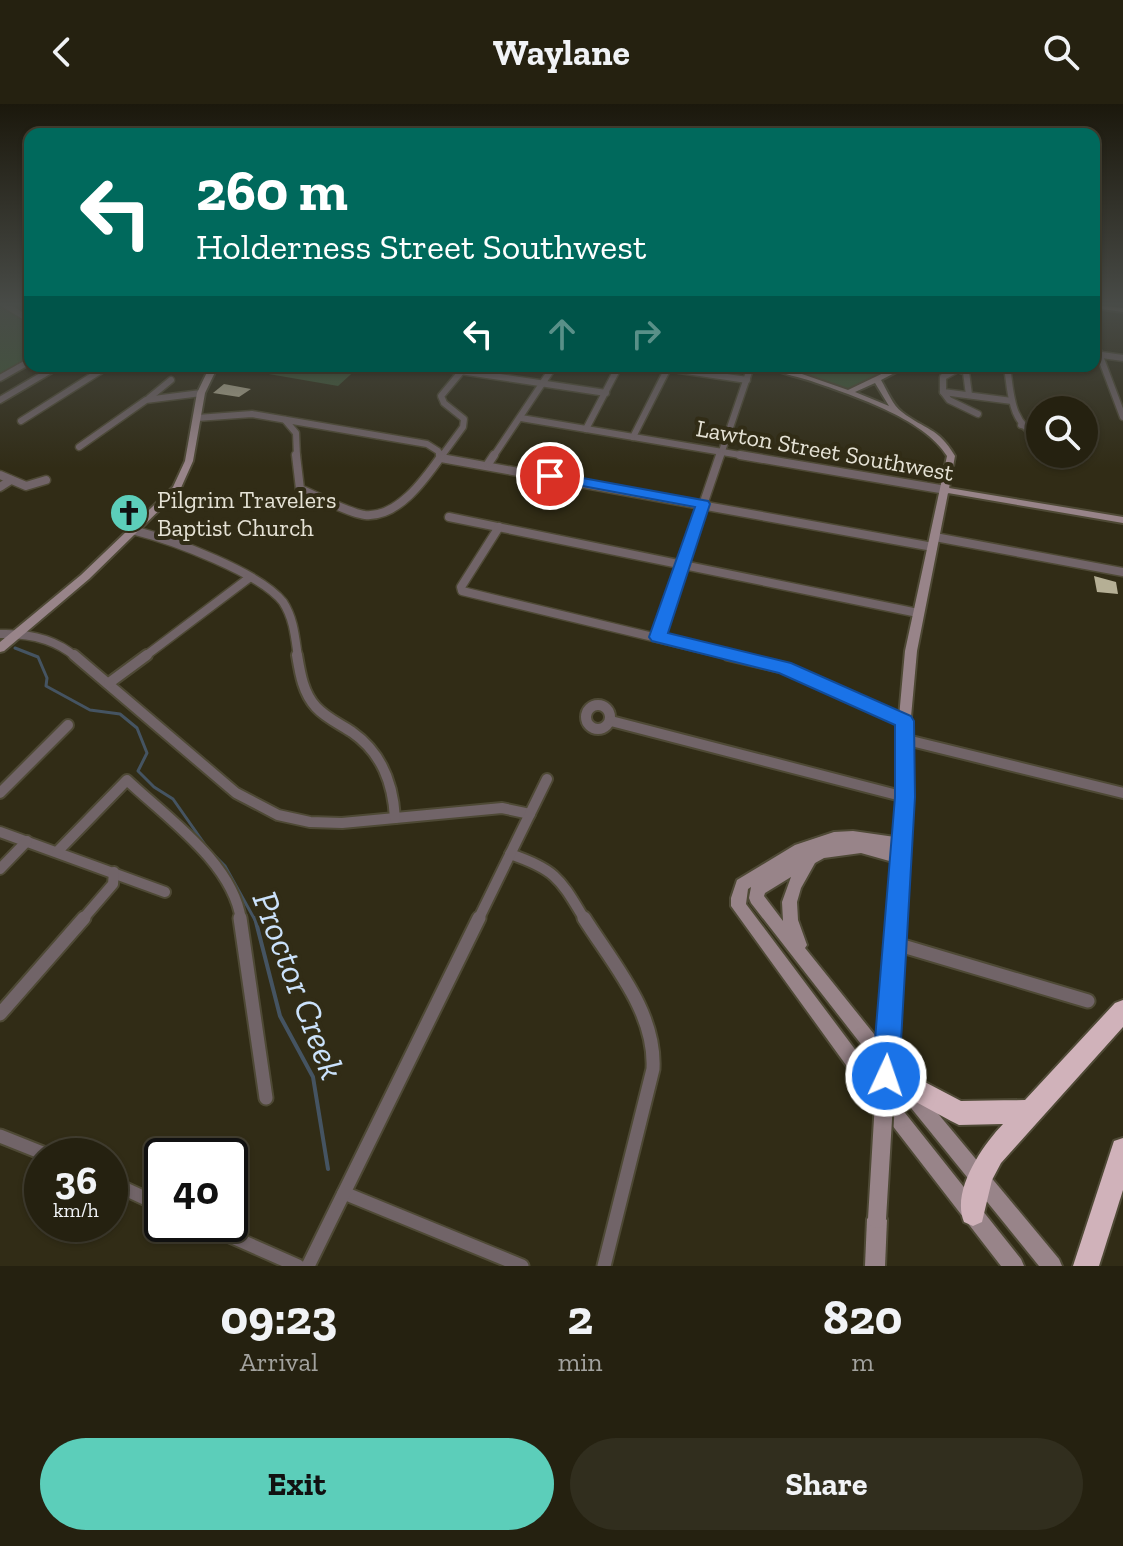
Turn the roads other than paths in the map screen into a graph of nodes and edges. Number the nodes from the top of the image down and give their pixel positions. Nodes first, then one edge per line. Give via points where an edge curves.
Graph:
1 (1100, 360) edge
2 (24, 364) edge
3 (48, 372) edge
4 (99, 372) edge
5 (211, 372) edge
6 (461, 372) joint
7 (482, 372) edge
8 (550, 372) edge
9 (616, 372) edge
10 (666, 372) edge
11 (699, 372) edge
12 (749, 372) edge
13 (789, 372) edge
14 (892, 372) edge
15 (952, 372) edge
16 (966, 372) edge
17 (1008, 372) edge
18 (479, 375) junction
19 (0, 378) edge
20 (877, 379) junction
21 (171, 380) dead end
22 (747, 380) junction
23 (542, 384) junction
24 (850, 392) junction
25 (943, 392) junction
26 (201, 393) junction
27 (606, 393) junction
28 (969, 395) junction
29 (149, 398) junction
30 (1119, 399) edge
31 (0, 400) edge
32 (1012, 401) junction
33 (978, 414) dead end
34 (897, 415) junction
35 (1123, 417) edge
36 (197, 418) junction
37 (521, 418) junction
38 (284, 419) junction
39 (21, 421) dead end
40 (1021, 425) junction
41 (1026, 426) edge
42 (327, 427) junction
43 (586, 429) junction
44 (1026, 431) edge
45 (456, 437) junction
46 (633, 437) junction
47 (297, 439) junction
48 (427, 444) junction
49 (79, 447) dead end
50 (721, 452) junction
51 (441, 458) junction
52 (488, 464) junction
53 (0, 475) edge
54 (11, 480) junction
55 (46, 480) dead end
56 (0, 487) edge
57 (946, 490) junction
58 (703, 504) junction
59 (449, 517) dead end
60 (1123, 520) edge
61 (499, 527) junction
62 (136, 531) junction
63 (934, 542) junction
64 (683, 564) junction
65 (1123, 572) edge
66 (249, 578) junction
67 (918, 613) junction
68 (19, 633) junction
69 (0, 634) edge
70 (658, 637) junction
71 (0, 648) edge
72 (109, 683) junction
73 (611, 721) dead end
74 (904, 721) junction
75 (68, 725) dead end
76 (903, 739) junction
77 (547, 779) dead end
78 (0, 793) edge
79 (1123, 793) edge
80 (905, 797) junction
81 (530, 814) junction
82 (395, 818) junction
83 (0, 832) edge
84 (27, 841) junction
85 (902, 851) junction
86 (57, 852) junction
87 (510, 854) junction
88 (812, 857) junction
89 (0, 869) edge
90 (114, 872) junction
91 (165, 892) dead end
92 (747, 898) junction
93 (896, 944) junction
94 (804, 959) junction
95 (1088, 1001) dead end
96 (1123, 1011) edge
97 (0, 1014) edge
98 (902, 1082) junction
99 (266, 1098) dead end
100 (1029, 1112) junction
101 (0, 1136) edge
102 (24, 1146) edge
103 (1123, 1150) edge
104 (980, 1178) junction
105 (344, 1193) junction
106 (973, 1213) junction
107 (244, 1242) edge
108 (1088, 1256) edge
109 (298, 1266) edge
110 (308, 1266) edge
111 (522, 1266) edge
112 (604, 1266) edge
113 (875, 1266) edge
114 (1014, 1266) edge
115 (1052, 1266) edge

1 - 30 street
2 - 19 street
3 - 31 street
4 - 39 street
5 - 26 street
6 - 18 street
6 - 45 street via 441,396 464,419
7 - 18 street
8 - 23 street
9 - 27 street
10 - 46 street
11 - 22 street
12 - 22 street
13 - 24 street
14 - 20 street
15 - 25 street via 943,377
16 - 28 street
17 - 32 street
18 - 23 street
20 - 24 street
20 - 34 street
21 - 29 street
22 - 50 street
23 - 27 street
23 - 37 street
24 - 34 street
25 - 28 street
25 - 33 street
26 - 29 street
26 - 36 street
27 - 43 street
28 - 32 street
29 - 49 street
30 - 35 street
32 - 40 street
34 - 57 street via 947,445 951,456
36 - 38 street via 247,413
36 - 62 street via 183,477
37 - 43 street, Lawton Street Southwest
37 - 52 street
38 - 42 street
38 - 47 street
40 - 41 street
40 - 44 street
42 - 47 street
42 - 48 street
43 - 46 street, Lawton Street Southwest
45 - 48 street
45 - 51 street
46 - 50 street, Lawton Street Southwest
47 - 51 street via 300,489 364,515 396,508
48 - 51 street
50 - 57 street, Lawton Street Southwest
50 - 58 street
51 - 52 street
52 - 58 street
53 - 54 street
54 - 55 street via 36,485
54 - 56 street
57 - 60 street, Lawton Street Southwest
57 - 63 street
58 - 63 street
58 - 64 street
59 - 61 street
61 - 64 street
61 - 70 street via 462,591
62 - 66 street
62 - 68 street
63 - 65 street
63 - 67 street
64 - 67 street
64 - 70 street
66 - 72 street
66 - 82 street via 271,590 285,606 300,674 314,705 358,736 386,769
67 - 74 street
68 - 69 street
68 - 71 street
68 - 72 street via 65,647
70 - 74 street via 784,668
72 - 82 street via 250,802 310,822
73 - 80 street
74 - 76 street
75 - 78 street
76 - 79 street
76 - 80 street
77 - 81 street
80 - 85 street
81 - 82 street via 502,808
81 - 87 street
83 - 84 street
84 - 86 street
84 - 89 street
85 - 88 street via 861,847
85 - 92 street via 855,836 812,841 742,885
85 - 93 street
86 - 90 street
86 - 99 street via 127,780 226,877 238,901
87 - 105 street
87 - 112 street via 542,865 559,878 637,1001 651,1034 653,1069
88 - 92 street
88 - 94 street via 793,882 788,904
90 - 91 street
90 - 97 street via 113,884
92 - 94 street
92 - 106 street via 744,916
93 - 95 street
93 - 113 street, bridge
94 - 98 street
96 - 100 highway
98 - 100 highway via 959,1113
98 - 104 street
100 - 104 highway via 992,1154
101 - 102 street
103 - 108 highway
104 - 106 highway
104 - 115 street
105 - 110 street
105 - 111 street
106 - 114 street
107 - 109 street

